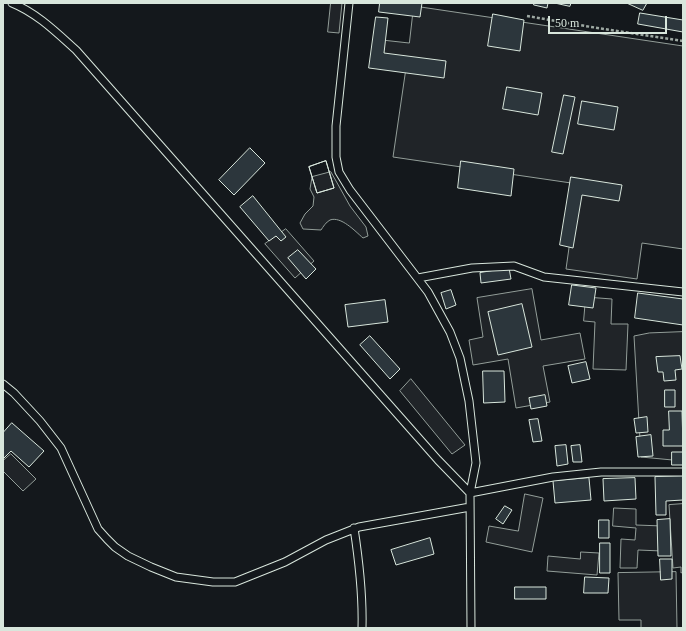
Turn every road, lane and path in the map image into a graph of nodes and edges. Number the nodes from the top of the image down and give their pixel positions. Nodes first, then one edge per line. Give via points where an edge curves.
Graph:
1 (12, 3) edge
2 (349, 3) edge
3 (527, 16) dead end
4 (683, 41) edge
5 (418, 278) junction
6 (683, 292) edge
7 (3, 384) edge
8 (683, 472) edge
9 (470, 492) junction
10 (470, 507) junction
11 (354, 528) junction
12 (362, 628) edge
13 (471, 628) edge

1 - 9 lane via 35,15 76,50 438,460
2 - 5 lane via 336,126 336,157 340,172 350,190
3 - 4 path
5 - 6 lane via 472,268 514,266 544,277
5 - 9 lane via 450,332 460,358 469,401 476,463
7 - 11 lane via 40,421 60,448 98,528 106,539 128,556 151,567 176,577 235,582 285,562
8 - 9 lane via 601,472 553,477
9 - 10 lane
10 - 11 lane
10 - 13 lane
11 - 12 lane via 361,580

